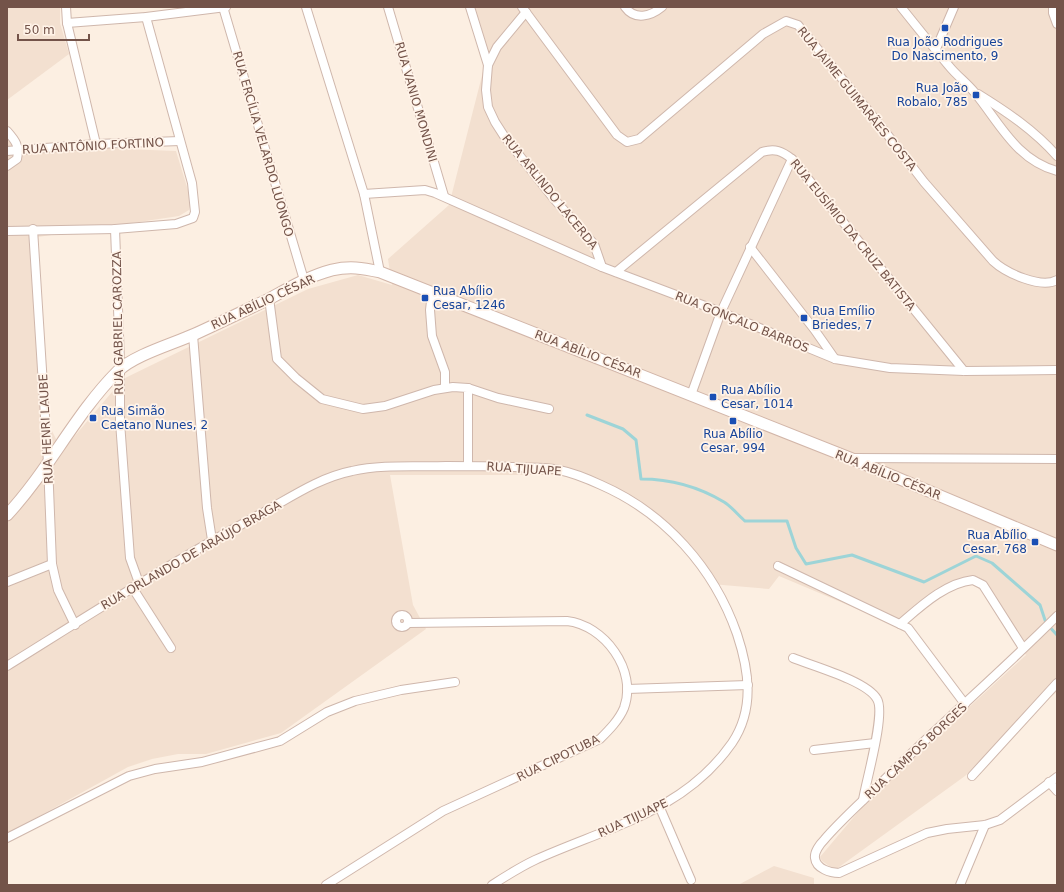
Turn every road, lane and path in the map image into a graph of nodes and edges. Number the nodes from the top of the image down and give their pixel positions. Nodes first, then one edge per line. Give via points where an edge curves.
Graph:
1 (66, 7) edge
2 (225, 7) edge
3 (306, 7) edge
4 (388, 7) edge
5 (470, 7) edge
6 (625, 7) edge
7 (662, 7) edge
8 (901, 7) edge
9 (954, 7) edge
10 (1053, 7) edge
11 (524, 10) edge
12 (146, 17) junction
13 (67, 23) junction
14 (1057, 24) edge
15 (936, 49) junction
16 (488, 65) junction
17 (975, 92) junction
18 (7, 131) edge
19 (180, 141) junction
20 (96, 144) junction
21 (18, 150) junction
22 (7, 151) edge
23 (1057, 156) edge
24 (792, 159) junction
25 (7, 166) edge
26 (1057, 171) edge
27 (364, 194) junction
28 (444, 196) junction
29 (115, 228) junction
30 (33, 229) junction
31 (7, 231) edge
32 (750, 247) junction
33 (602, 267) junction
34 (380, 272) junction
35 (616, 272) junction
36 (304, 280) junction
37 (1055, 282) edge
38 (432, 293) junction
39 (269, 298) junction
40 (721, 312) junction
41 (193, 335) junction
42 (835, 359) junction
43 (120, 369) junction
44 (1057, 370) edge
45 (964, 371) junction
46 (445, 388) junction
47 (468, 388) junction
48 (691, 395) junction
49 (549, 409) dead end
50 (850, 458) junction
51 (1057, 459) edge
52 (48, 463) junction
53 (468, 466) junction
54 (367, 468) joint
55 (7, 515) edge
56 (212, 540) junction
57 (1055, 543) edge
58 (52, 564) junction
59 (778, 566) dead end
60 (7, 582) edge
61 (135, 585) junction
62 (1057, 616) edge
63 (408, 623) dead end
64 (75, 624) junction
65 (900, 624) junction
66 (171, 648) dead end
67 (1023, 648) junction
68 (793, 658) dead end
69 (7, 666) edge
70 (455, 682) dead end
71 (1057, 683) edge
72 (748, 686) junction
73 (627, 689) junction
74 (965, 704) junction
75 (875, 743) junction
76 (814, 750) dead end
77 (972, 776) dead end
78 (1057, 777) edge
79 (1049, 782) junction
80 (1057, 791) edge
81 (863, 800) junction
82 (660, 808) junction
83 (986, 825) junction
84 (7, 838) edge
85 (692, 880) dead end
86 (326, 885) edge
87 (492, 885) edge
88 (960, 885) edge

1 - 13 street
2 - 12 street
2 - 36 street, RUA ERCÍLIA VELARDO LUONGO
3 - 27 street
4 - 28 street, RUA VANIO MONDINI
5 - 16 street
6 - 7 street via 635,16 641,16
8 - 15 street
9 - 15 street
10 - 14 street
11 - 16 street, RUA ARLINDO LACERDA via 497,47
11 - 37 street, RUA JAIME GUIMARÃES COSTA via 617,135 627,142 639,139 763,34 786,21 798,25 924,182 993,261 1034,282
12 - 13 street
12 - 19 street
13 - 20 street
15 - 17 street via 949,67
16 - 33 street, RUA ARLINDO LACERDA via 487,100 495,122 554,199 594,244
17 - 23 street via 1025,126
17 - 26 street via 1002,132 1014,144 1044,166
18 - 21 street via 17,144
19 - 20 street, RUA ANTÔNIO FORTINO
19 - 29 street via 192,183 195,212 193,218 176,224
20 - 21 street, RUA ANTÔNIO FORTINO
21 - 22 street, RUA ANTÔNIO FORTINO
21 - 25 street via 17,159
24 - 32 street
24 - 35 street, RUA EUSÍMIO DA CRUZ BATISTA via 784,152 776,150 762,152
24 - 45 street, RUA EUSÍMIO DA CRUZ BATISTA
27 - 28 street, RUA GONÇALO BARROS via 425,190
27 - 34 street
28 - 33 street, RUA GONÇALO BARROS
29 - 30 street
29 - 43 street, RUA GABRIEL CAROZZA
30 - 31 street
30 - 52 street, RUA HENRI LAUBE
32 - 40 street
32 - 42 street
33 - 35 street, RUA GONÇALO BARROS
34 - 36 main road, RUA ABÍLIO CÉSAR via 354,266
34 - 38 main road, RUA ABÍLIO CÉSAR
35 - 40 street, RUA GONÇALO BARROS
36 - 39 main road, RUA ABÍLIO CÉSAR
38 - 46 street via 432,336 445,372
38 - 48 main road, RUA ABÍLIO CÉSAR
39 - 41 main road, RUA ABÍLIO CÉSAR
39 - 46 street via 278,359 316,395 327,401 363,409 385,406
40 - 42 street, RUA GONÇALO BARROS
40 - 48 street
41 - 43 main road, RUA ABÍLIO CÉSAR
41 - 56 street via 207,508
42 - 45 street, RUA GONÇALO BARROS via 890,368
43 - 52 main road, RUA ABÍLIO CÉSAR via 85,408
43 - 61 street, RUA GABRIEL CAROZZA via 120,422 126,512
44 - 45 street, RUA GONÇALO BARROS
46 - 47 street
47 - 49 street via 498,398
47 - 53 street
48 - 50 main road, RUA ABÍLIO CÉSAR
50 - 51 street
50 - 57 main road, RUA ABÍLIO CÉSAR
52 - 55 main road, RUA ABÍLIO CÉSAR
52 - 58 street, RUA HENRI LAUBE
53 - 54 street, RUA TIJUAPE
53 - 72 street, RUA TIJUAPE via 562,470 607,488 655,517 680,539 695,557 726,607 743,651
54 - 56 street, RUA ORLANDO DE ARAÚJO BRAGA via 338,474 308,486
56 - 61 street, RUA ORLANDO DE ARAÚJO BRAGA
58 - 60 street
58 - 64 street, RUA HENRI LAUBE via 58,590
59 - 65 street
61 - 64 street, RUA ORLANDO DE ARAÚJO BRAGA
61 - 66 street, RUA GABRIEL CAROZZA
62 - 67 street, RUA CAMPOS BORGES
63 - 73 street, RUA CIPOTUBA via 576,622 600,635 610,645 620,661
64 - 69 street, RUA ORLANDO DE ARAÚJO BRAGA
65 - 67 street via 938,594 972,580 983,585
65 - 74 street via 912,631
67 - 74 street, RUA CAMPOS BORGES
68 - 75 street via 847,678 873,693 880,708
70 - 84 street via 401,690 354,701 327,712 280,741 202,762 154,769 129,776
71 - 77 street
72 - 73 street
72 - 82 street, RUA TIJUAPE via 744,721 732,742 706,775
73 - 86 street, RUA CIPOTUBA via 621,714 600,739 443,811
74 - 81 street, RUA CAMPOS BORGES
75 - 76 street
75 - 81 street
78 - 79 street
79 - 80 street
79 - 83 street via 1000,820
81 - 83 street, RUA CAMPOS BORGES via 818,847 815,858 826,870 839,873 927,833 947,828
82 - 85 street
82 - 87 street, RUA TIJUAPE via 534,861
83 - 88 street

